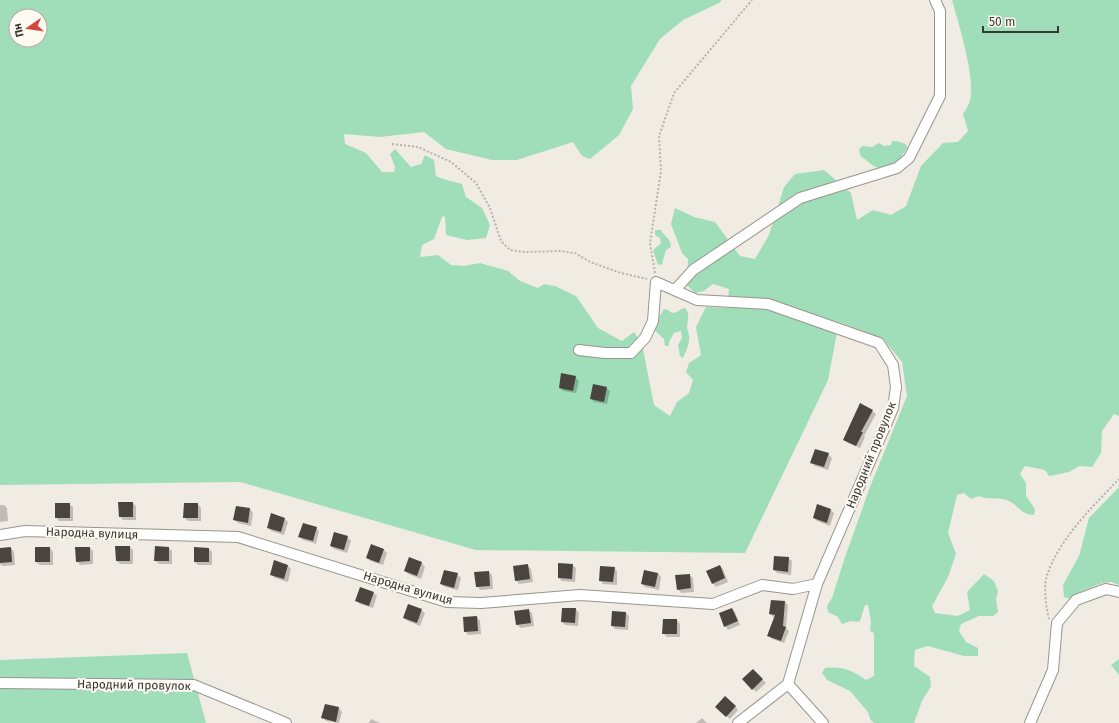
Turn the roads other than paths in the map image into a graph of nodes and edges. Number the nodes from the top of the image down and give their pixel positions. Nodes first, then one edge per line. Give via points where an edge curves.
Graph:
1 (935, 0) edge
2 (675, 290) junction
3 (579, 350) dead end
4 (0, 535) edge
5 (817, 584) junction
6 (1119, 592) edge
7 (0, 683) edge
8 (788, 684) junction
9 (286, 723) edge
10 (738, 723) edge
11 (823, 723) edge
12 (1030, 723) edge

1 - 2 street via 940,11 940,96 909,158 897,168 800,198 693,270
2 - 3 street, Народний провулок via 656,282 653,321 645,338 631,353
2 - 5 street, Народний провулок via 697,300 768,304 879,343 894,365 896,386 893,408
4 - 5 street, Народна вулиця via 25,531 238,537 447,602 481,604 580,595 713,604 762,584 793,589
5 - 8 street, Народний провулок
6 - 12 street via 1106,589 1076,600 1057,623 1054,670
7 - 9 street, Народний провулок via 194,685
8 - 10 street
8 - 11 street

